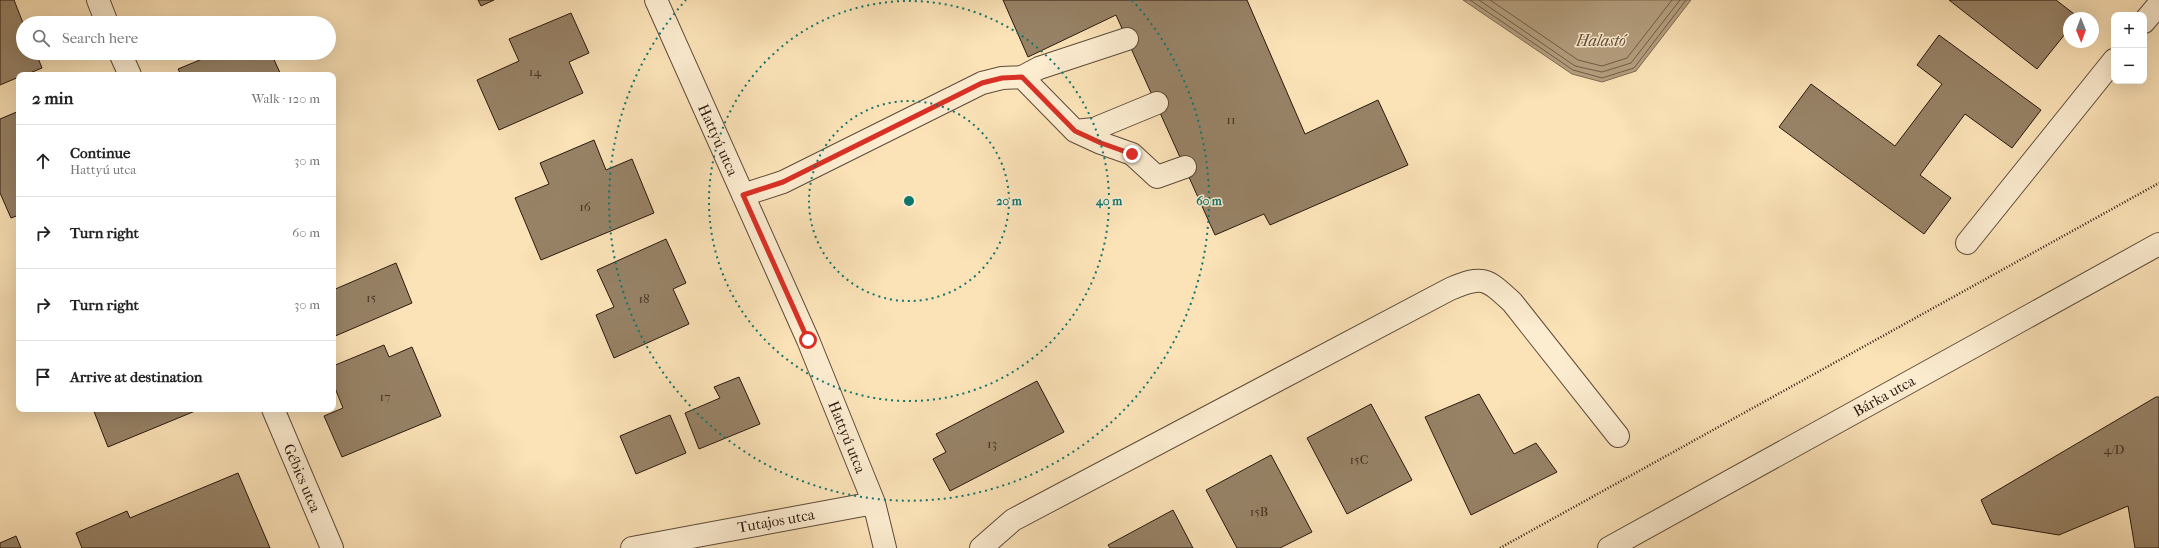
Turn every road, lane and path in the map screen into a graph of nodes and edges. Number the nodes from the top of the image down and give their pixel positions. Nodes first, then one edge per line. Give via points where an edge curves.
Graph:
1 (98, 0) edge
2 (656, 0) edge
3 (2159, 4) edge
4 (105, 16) edge
5 (2147, 18) edge
6 (1127, 39) dead end
7 (123, 60) edge
8 (2111, 64) edge
9 (129, 72) edge
10 (1022, 77) junction
11 (1156, 104) dead end
12 (1075, 131) junction
13 (1185, 167) dead end
14 (2159, 183) edge
15 (743, 195) junction
16 (1967, 242) dead end
17 (2159, 244) edge
18 (274, 412) edge
19 (1618, 436) dead end
20 (874, 503) junction
21 (332, 548) edge
22 (632, 548) edge
23 (886, 548) edge
24 (981, 548) edge
25 (1500, 548) edge
26 (1609, 548) edge

1 - 4 street
2 - 15 street, Hattyú utca
3 - 5 street
6 - 10 street via 1039,68
7 - 9 street
8 - 16 street
10 - 12 street
10 - 15 street via 982,83 783,182
11 - 12 street via 1094,129
12 - 13 street via 1132,154 1157,177
14 - 25 path
15 - 20 street, Hattyú utca via 808,340
17 - 26 street, Bárka utca
18 - 21 street, Gébics utca
19 - 24 street via 1512,302 1491,282 1471,280 1013,520
20 - 22 street, Tutajos utca
20 - 23 street, Hattyú utca

